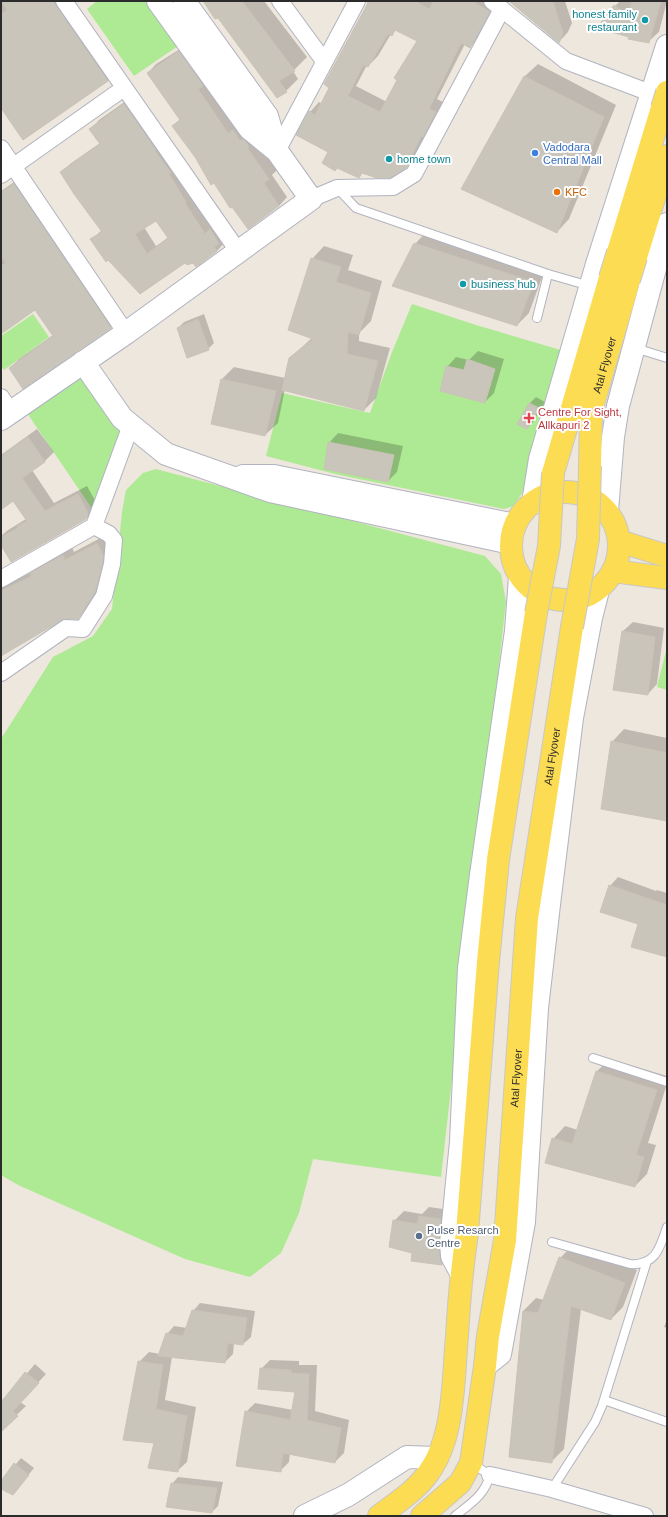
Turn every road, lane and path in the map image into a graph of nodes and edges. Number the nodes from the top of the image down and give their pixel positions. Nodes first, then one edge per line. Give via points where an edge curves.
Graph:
1 (64, 1) edge
2 (158, 1) edge
3 (184, 1) edge
4 (280, 1) edge
5 (357, 1) edge
6 (497, 5) edge
7 (667, 46) edge
8 (324, 61) junction
9 (124, 88) junction
10 (662, 95) edge
11 (1, 148) edge
12 (277, 151) junction
13 (667, 156) edge
14 (7, 170) edge
15 (337, 188) junction
16 (311, 199) junction
17 (667, 224) edge
18 (238, 252) junction
19 (597, 264) junction
20 (654, 269) junction
21 (548, 274) junction
22 (591, 286) junction
23 (537, 318) dead end
24 (126, 333) junction
25 (633, 348) junction
26 (667, 358) edge
27 (84, 362) junction
28 (4, 409) edge
29 (131, 425) junction
30 (533, 503) junction
31 (607, 511) junction
32 (94, 526) junction
33 (513, 534) junction
34 (619, 541) junction
35 (667, 556) edge
36 (613, 571) junction
37 (520, 577) junction
38 (1, 578) edge
39 (667, 578) edge
40 (598, 590) junction
41 (1, 672) edge
42 (593, 1058) dead end
43 (667, 1082) edge
44 (667, 1227) edge
45 (552, 1242) dead end
46 (659, 1248) junction
47 (667, 1252) edge
48 (647, 1261) junction
49 (461, 1273) junction
50 (486, 1366) junction
51 (604, 1400) junction
52 (667, 1422) edge
53 (437, 1458) junction
54 (471, 1463) junction
55 (490, 1475) junction
56 (552, 1489) junction
57 (305, 1516) edge
58 (379, 1516) edge
59 (422, 1516) edge
60 (455, 1516) edge
61 (645, 1516) edge

1 - 9 street
2 - 12 street via 250,129
3 - 12 street via 267,116
4 - 8 street
5 - 8 street
6 - 10 street via 566,61
6 - 15 street via 414,174 393,186
7 - 10 street
8 - 12 street
9 - 14 street
9 - 18 street
10 - 19 street
10 - 49 main road, Atal Flyover, bridge via 553,473 548,546 498,860 467,1233
11 - 14 street
12 - 16 street
13 - 50 main road, Atal Flyover, bridge via 591,410 588,540 527,918 505,1240 488,1336
14 - 24 street
15 - 16 street
15 - 21 lane via 356,208
16 - 18 street
17 - 20 street
18 - 24 street
19 - 20 street
19 - 22 street
20 - 25 street
21 - 22 lane
21 - 23 lane
22 - 30 street via 540,459
24 - 27 street
25 - 26 lane
25 - 31 street via 613,437
27 - 28 street
27 - 29 street via 122,418
29 - 32 street
29 - 33 street via 166,454 270,491
30 - 31 main road via 557,492 576,492 593,499
30 - 33 main road via 525,510
31 - 34 main road via 616,527
32 - 38 street
32 - 41 street via 109,534 114,540 112,564 104,596 83,629 66,628
33 - 37 main road via 513,561
34 - 35 main road
34 - 36 main road via 618,561
36 - 39 main road
36 - 40 main road
37 - 40 main road via 532,590 547,598 565,601 582,598
37 - 49 street via 516,631 469,968 460,1142 451,1243 452,1256
40 - 50 street via 572,718 550,896 537,1008 524,1222 500,1354
42 - 43 lane
44 - 46 lane
45 - 48 lane via 630,1264
46 - 47 lane
46 - 48 lane
48 - 51 lane
49 - 53 main road, Atal Flyover via 451,1403 445,1438
50 - 54 main road, Atal Flyover
51 - 52 lane
51 - 56 lane via 595,1422
53 - 57 street via 407,1457 348,1495
53 - 58 main road, Atal Flyover via 429,1473
54 - 55 lane
54 - 59 main road via 460,1483
55 - 56 street
55 - 60 lane via 488,1484 478,1498
56 - 61 street

